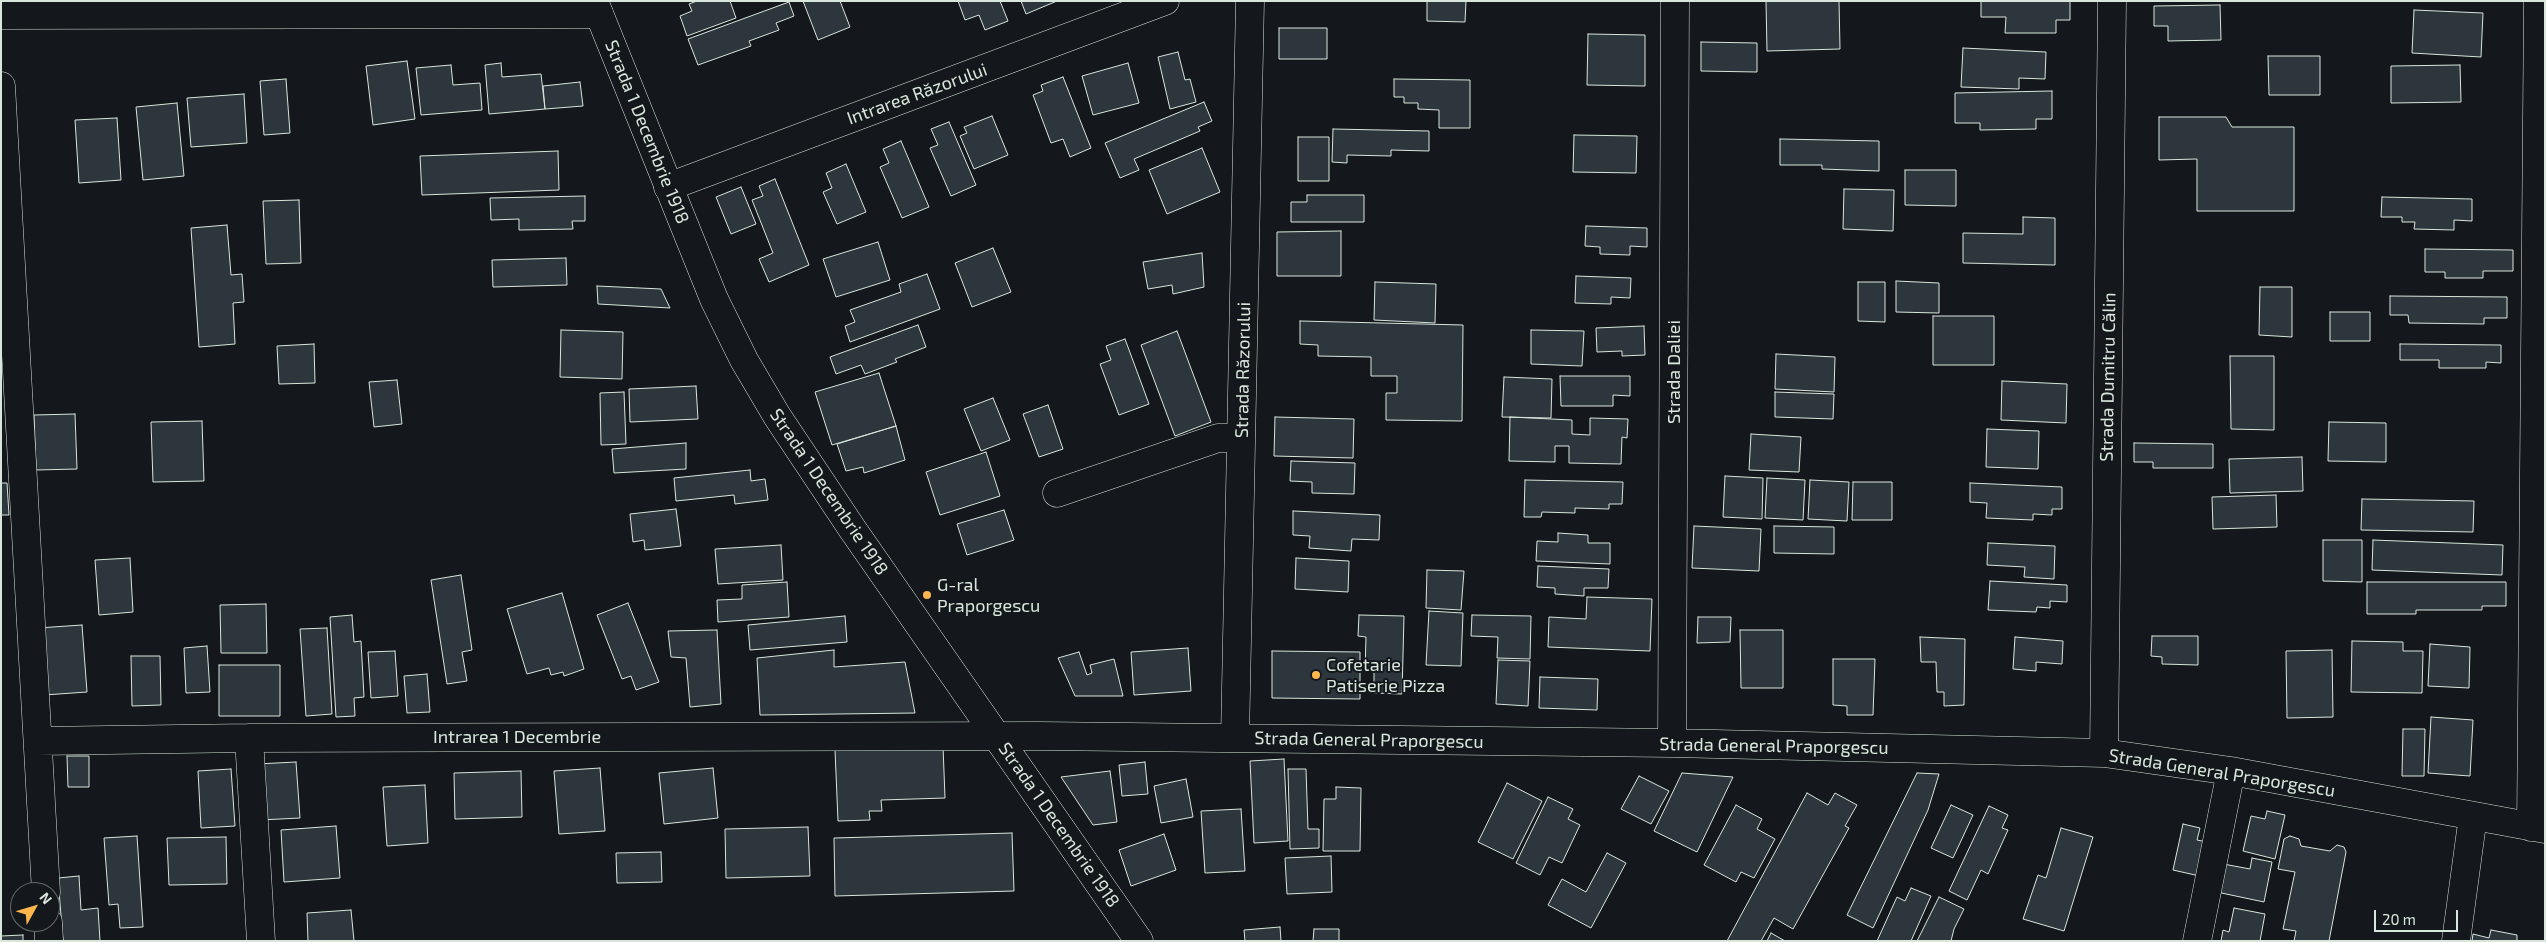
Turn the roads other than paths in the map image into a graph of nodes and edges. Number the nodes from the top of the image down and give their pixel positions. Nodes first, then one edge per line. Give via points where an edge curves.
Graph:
1 (1166, 1) edge
2 (1250, 1) edge
3 (1675, 1) edge
4 (2112, 1) edge
5 (2538, 1) edge
6 (48, 8) edge
7 (597, 8) edge
8 (1, 15) edge
9 (1, 86) edge
10 (668, 187) junction
11 (1241, 438) junction
12 (1057, 493) dead end
13 (996, 736) junction
14 (249, 738) junction
15 (1235, 738) junction
16 (38, 741) junction
17 (1672, 744) junction
18 (2104, 753) junction
19 (2231, 771) junction
20 (2473, 816) junction
21 (2538, 828) edge
22 (45, 882) edge
23 (261, 941) edge
24 (1139, 941) edge
25 (2197, 941) edge
26 (2456, 941) edge

1 - 10 street, Intrarea Răzorului
2 - 11 street, Strada Răzorului
3 - 17 street, Strada Daliei
4 - 18 street, Strada Dumitru Călin
5 - 21 street
6 - 7 street
6 - 8 street
7 - 10 street, Strada 1 Decembrie 1918
9 - 16 street
10 - 13 street, Strada 1 Decembrie 1918 via 714,298 772,408
11 - 12 street via 1218,438
11 - 15 street, Strada Răzorului
13 - 14 street, Intrarea 1 Decembrie
13 - 15 street, Strada General Praporgescu
13 - 24 street, Strada 1 Decembrie 1918
14 - 16 street, Intrarea 1 Decembrie
14 - 23 street
15 - 17 street, Strada General Praporgescu
16 - 22 street
17 - 18 street, Strada General Praporgescu
18 - 19 street, Strada General Praporgescu
19 - 20 street, Strada General Praporgescu
19 - 25 street
20 - 21 street, Strada General Praporgescu
20 - 26 street

